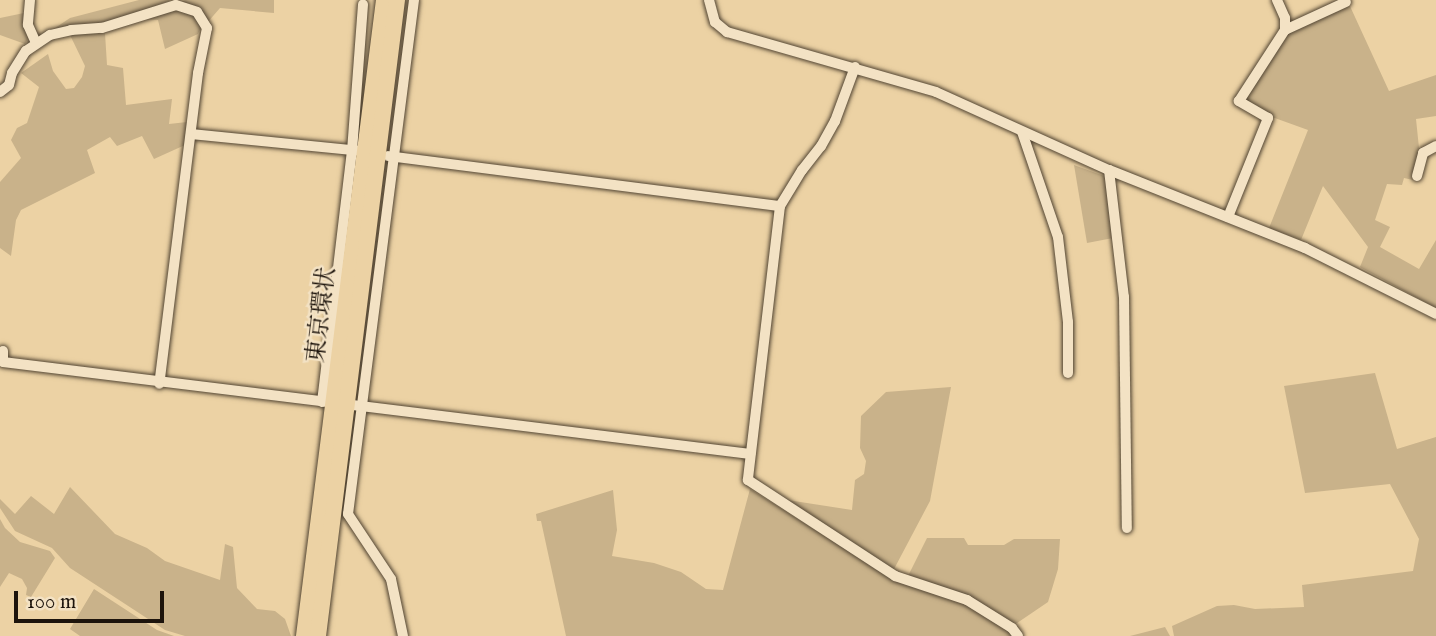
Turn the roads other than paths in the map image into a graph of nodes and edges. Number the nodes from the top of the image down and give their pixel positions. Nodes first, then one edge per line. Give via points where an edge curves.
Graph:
1 (30, 0) edge
2 (384, 0) edge
3 (397, 0) edge
4 (414, 0) edge
5 (709, 0) edge
6 (1277, 0) edge
7 (1346, 2) dead end
8 (363, 4) dead end
9 (1285, 30) junction
10 (36, 43) junction
11 (855, 67) junction
12 (0, 92) edge
13 (1022, 132) junction
14 (191, 134) junction
15 (1436, 146) edge
16 (372, 153) junction
17 (1109, 170) junction
18 (1417, 176) dead end
19 (780, 206) junction
20 (1228, 217) junction
21 (1436, 314) edge
22 (3, 351) dead end
23 (1069, 373) dead end
24 (159, 384) junction
25 (341, 404) junction
26 (750, 454) junction
27 (1127, 528) dead end
28 (304, 636) edge
29 (318, 636) edge
30 (403, 636) edge
31 (1018, 636) edge

1 - 10 street via 28,24
2 - 16 highway, 東京環状
3 - 16 highway, 東京環状
4 - 16 street
5 - 11 street via 715,22 727,32
6 - 9 street
7 - 9 street
8 - 16 street
9 - 20 street via 1239,101 1268,118
10 - 12 street
10 - 14 street via 50,35 102,29 176,5 189,7 207,28
11 - 13 street via 936,92
11 - 19 street via 835,121
13 - 17 street
13 - 23 street via 1058,237
14 - 16 street
14 - 24 street
15 - 18 street via 1423,153
16 - 19 street
16 - 25 highway, 東京環状
16 - 25 street
17 - 20 street
17 - 27 street via 1124,297
19 - 26 street
20 - 21 street via 1361,274
22 - 24 street via 3,362
24 - 25 street
25 - 26 street
25 - 28 highway, 東京環状
25 - 29 highway, 東京環状
25 - 30 street via 348,514 391,579
26 - 31 street via 748,480 799,515 895,576 967,600

